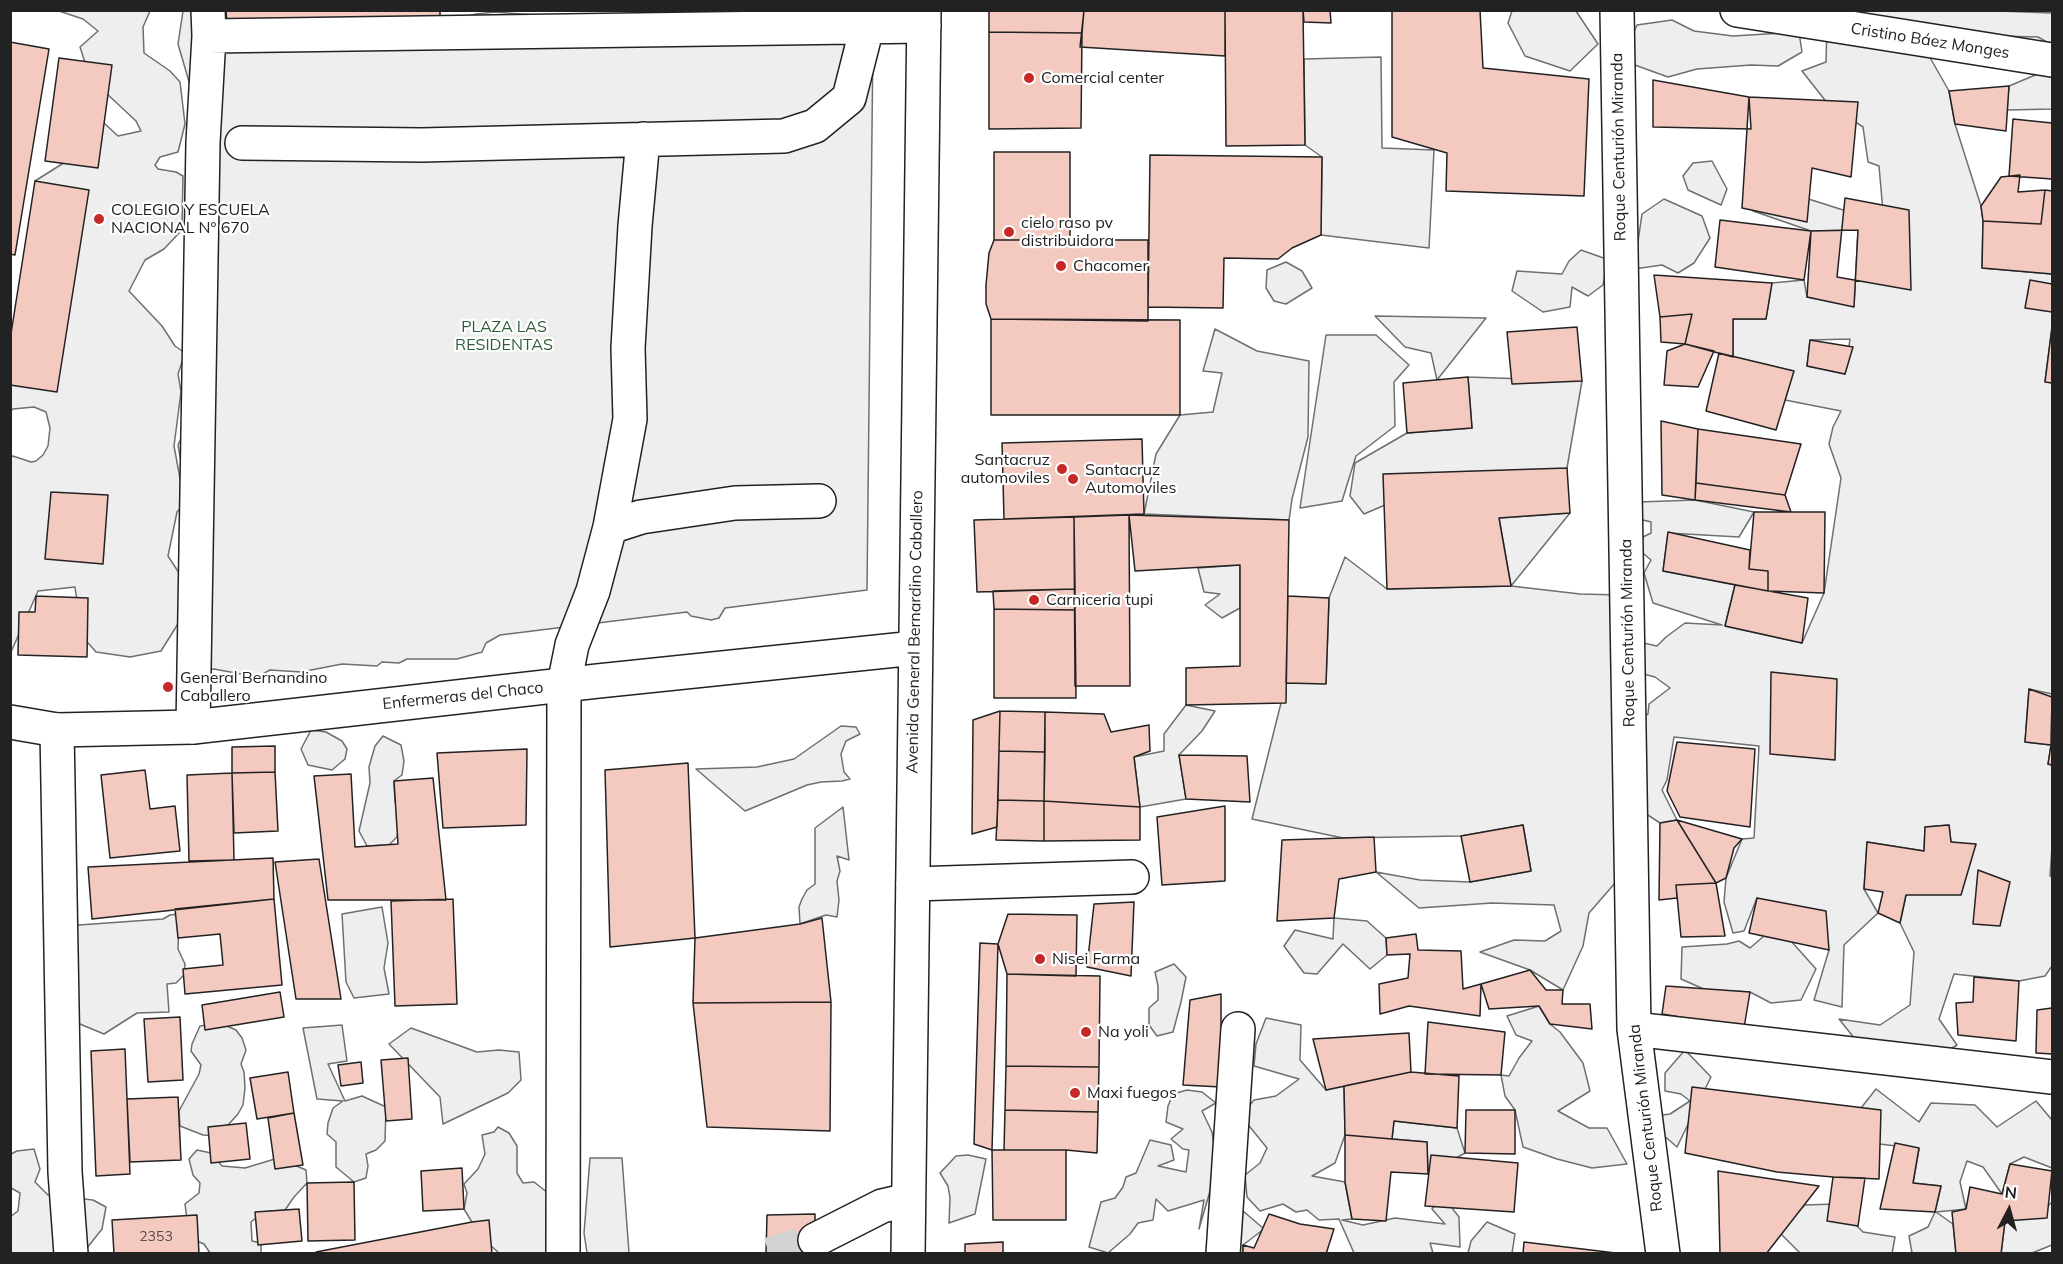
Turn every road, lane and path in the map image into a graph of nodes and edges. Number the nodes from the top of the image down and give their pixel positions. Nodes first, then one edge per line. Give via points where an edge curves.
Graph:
1 (1617, 10) edge
2 (1737, 10) edge
3 (924, 18) edge
4 (208, 23) edge
5 (867, 27) junction
6 (2052, 60) edge
7 (643, 139) junction
8 (242, 143) dead end
9 (819, 501) dead end
10 (610, 527) junction
11 (915, 648) junction
12 (564, 685) junction
13 (10, 722) edge
14 (193, 727) junction
15 (57, 730) junction
16 (1132, 877) dead end
17 (913, 884) junction
18 (1238, 1029) dead end
19 (1634, 1029) junction
20 (2052, 1077) edge
21 (908, 1200) junction
22 (815, 1240) tunnel mouth
23 (71, 1254) edge
24 (563, 1254) edge
25 (908, 1254) edge
26 (1223, 1254) edge
27 (1663, 1254) edge

1 - 19 street, Roque Centurión Miranda
2 - 6 street, Cristino Báez Monges
3 - 5 street
3 - 11 street, Avenida General Bernardino Caballero
4 - 5 street
4 - 14 street
5 - 7 street via 849,98 815,126 784,136
7 - 8 street via 422,145
7 - 10 street via 628,348 630,420
9 - 10 street via 726,504 641,517
10 - 12 street via 572,645
11 - 12 street, Enfermeras del Chaco
11 - 17 street, Avenida General Bernardino Caballero
12 - 14 street, Enfermeras del Chaco
12 - 24 street
13 - 15 street, Enfermeras del Chaco
14 - 15 street, Enfermeras del Chaco
15 - 23 street via 65,1172
16 - 17 street
17 - 21 street, Avenida General Bernardino Caballero
18 - 26 street
19 - 20 street
19 - 27 street, Roque Centurión Miranda
21 - 22 street via 882,1206
21 - 25 street, Avenida General Bernardino Caballero

